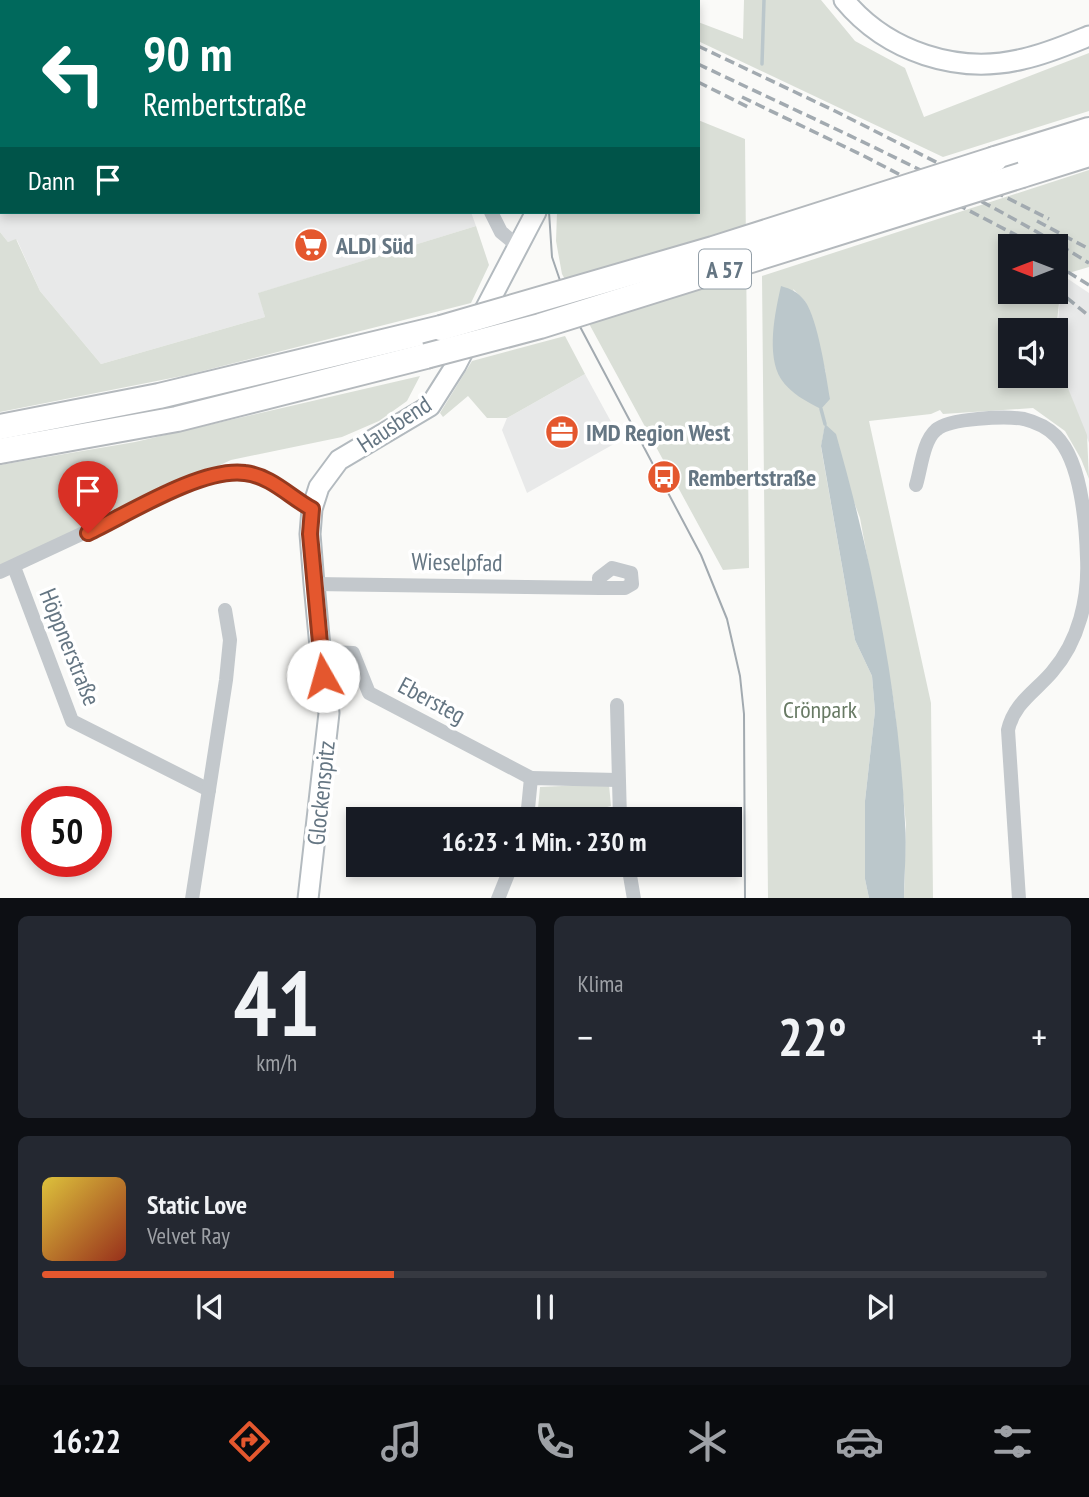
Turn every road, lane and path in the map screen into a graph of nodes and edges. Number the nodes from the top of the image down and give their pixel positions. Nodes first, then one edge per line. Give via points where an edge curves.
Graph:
1 (845, 0) edge
2 (1089, 36) edge
3 (1089, 130) edge
4 (1089, 154) edge
5 (492, 214) edge
6 (535, 214) edge
7 (518, 246) junction
8 (0, 427) edge
9 (0, 451) edge
10 (916, 485) dead end
11 (312, 509) junction
12 (7, 570) edge
13 (313, 584) junction
14 (600, 588) dead end
15 (226, 610) dead end
16 (325, 649) junction
17 (617, 705) dead end
18 (531, 778) junction
19 (617, 780) junction
20 (209, 790) junction
21 (528, 807) edge
22 (618, 807) edge
23 (507, 877) edge
24 (630, 877) edge
25 (192, 898) edge
26 (308, 898) edge
27 (498, 898) edge
28 (634, 898) edge
29 (1019, 898) edge

1 - 2 main road via 889,39 939,60 962,64 1021,60
3 - 8 highway, A 57, bridge via 713,249 441,328 159,396
4 - 9 highway, A 57, bridge via 553,322 177,419
5 - 7 street via 501,232
6 - 7 main road, Hausbend
7 - 11 main road, Hausbend via 430,406 339,460 319,487
10 - 29 street via 934,431 953,422 1002,418 1041,424 1058,437 1076,476 1087,558 1080,620 1053,671 1012,715 1008,730
11 - 12 street via 265,479 228,473 195,481
11 - 13 main road, Hausbend
12 - 20 street, Höppnerstraße via 72,721
13 - 14 street, Wieselpfad
13 - 16 main road, Hausbend
15 - 20 street via 230,646
16 - 18 street, Ebersteg via 353,653 369,692
16 - 26 main road, Glockenspitz via 329,713
17 - 19 street
18 - 19 street
18 - 21 street
19 - 22 street
20 - 25 street
23 - 27 street
24 - 28 street

